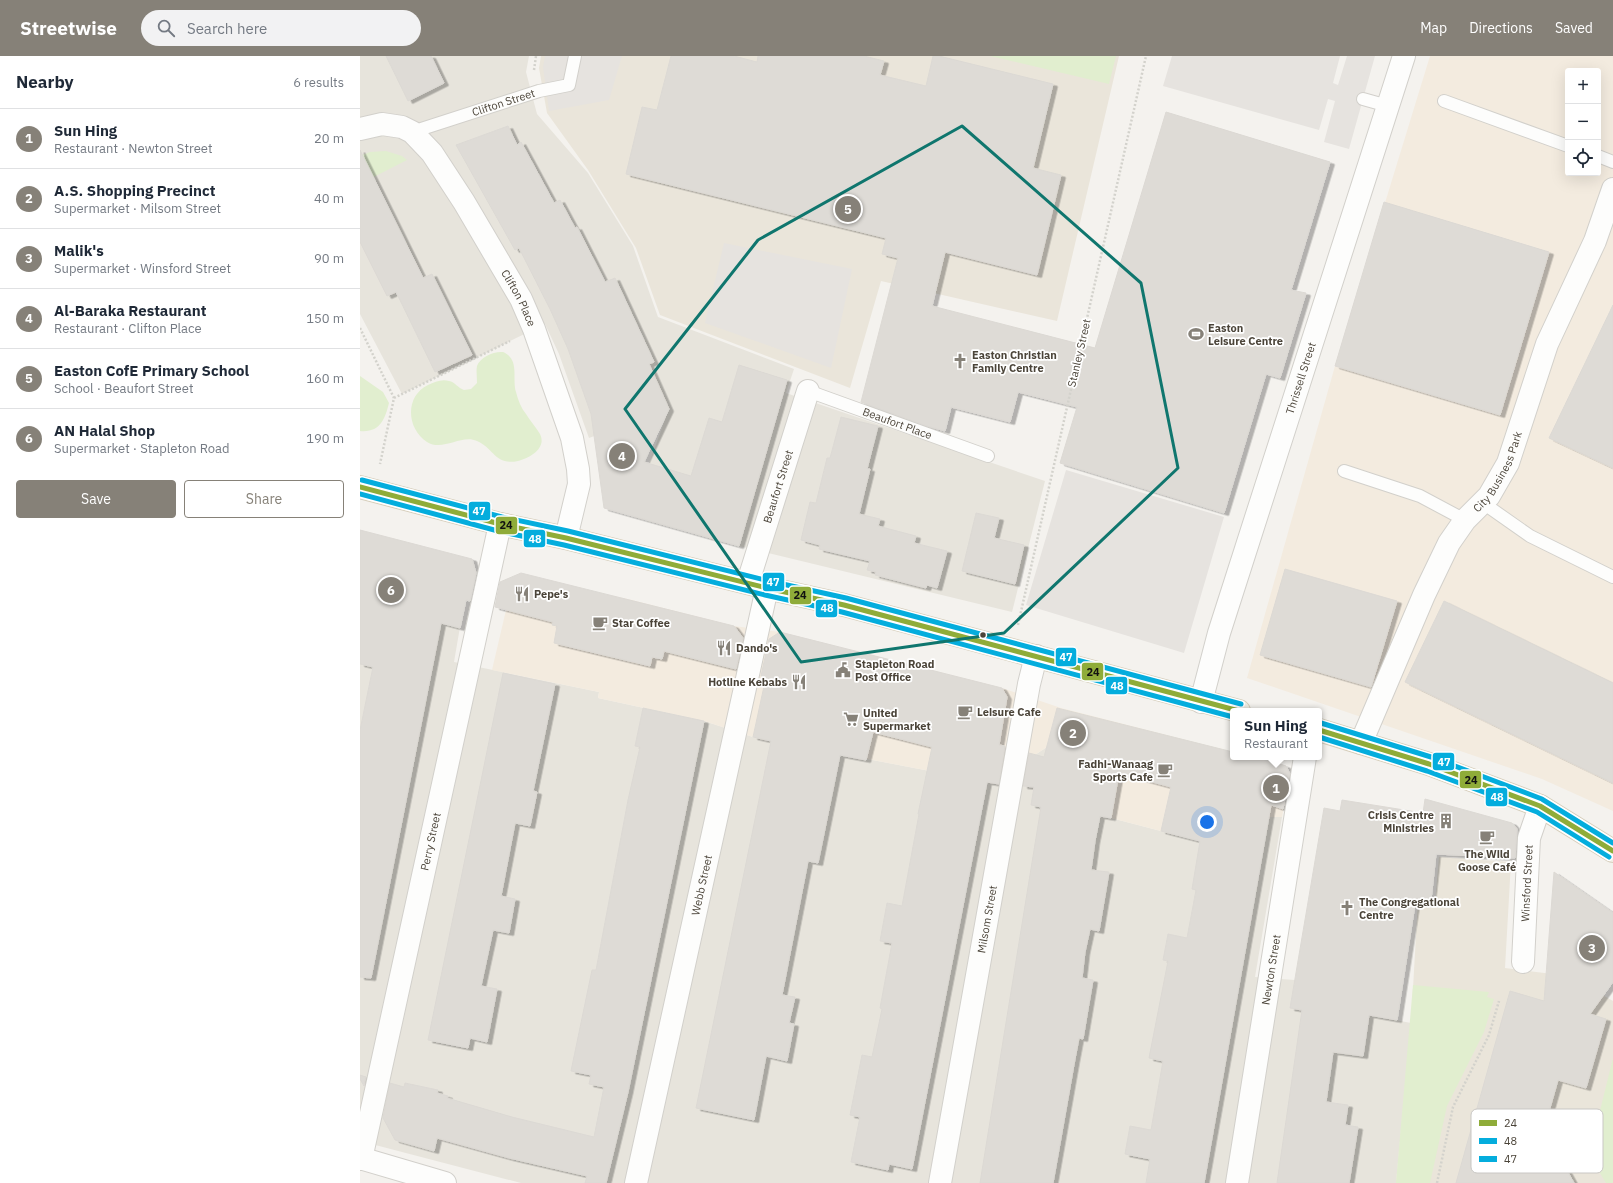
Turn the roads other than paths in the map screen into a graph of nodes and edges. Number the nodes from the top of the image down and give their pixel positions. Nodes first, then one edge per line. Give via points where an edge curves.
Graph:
1 (575, 56) edge
2 (1404, 56) edge
3 (1363, 99) dead end
4 (1444, 101) dead end
5 (1388, 106) junction
6 (360, 129) edge
7 (412, 132) junction
8 (1565, 145) edge
9 (1601, 157) edge
10 (1613, 162) edge
11 (1613, 189) edge
12 (808, 391) joint
13 (988, 456) dead end
14 (1344, 471) dead end
15 (368, 489) edge
16 (1483, 503) junction
17 (1465, 520) junction
18 (500, 524) junction
19 (566, 538) junction
20 (1613, 577) edge
21 (758, 585) junction
22 (1036, 656) junction
23 (1201, 702) junction
24 (1230, 709) edge
25 (1322, 731) edge
26 (1362, 743) junction
27 (1305, 760) edge
28 (1540, 806) junction
29 (1613, 851) edge
30 (1523, 962) dead end
31 (360, 1158) edge
32 (445, 1183) edge
33 (636, 1183) edge
34 (940, 1183) edge
35 (1237, 1183) edge

1 - 7 lane, Clifton Street via 569,85
2 - 5 street, Thrissell Street
3 - 5 lane
4 - 8 lane
5 - 23 street, Thrissell Street via 1219,633
6 - 7 street, Clifton Place via 388,125
7 - 19 street, Clifton Place via 432,153 464,202 521,299 534,329 572,438 578,469 579,484
9 - 10 lane
11 - 16 street, City Business Park via 1595,241 1547,344 1508,464
12 - 13 lane, Beaufort Place
12 - 21 street, Beaufort Street
14 - 17 lane via 1420,496
15 - 18 main road
16 - 17 street, City Business Park
16 - 20 lane via 1530,536
17 - 26 street, City Business Park via 1449,543 1433,576
18 - 19 main road
18 - 31 street, Perry Street
19 - 21 main road
21 - 22 main road
21 - 33 street, Webb Street
22 - 23 main road
22 - 34 street, Milsom Street
23 - 24 main road
25 - 26 main road
26 - 28 main road via 1429,764
27 - 35 street, Newton Street
28 - 29 main road
28 - 30 street, Winsford Street via 1529,838
31 - 32 street

